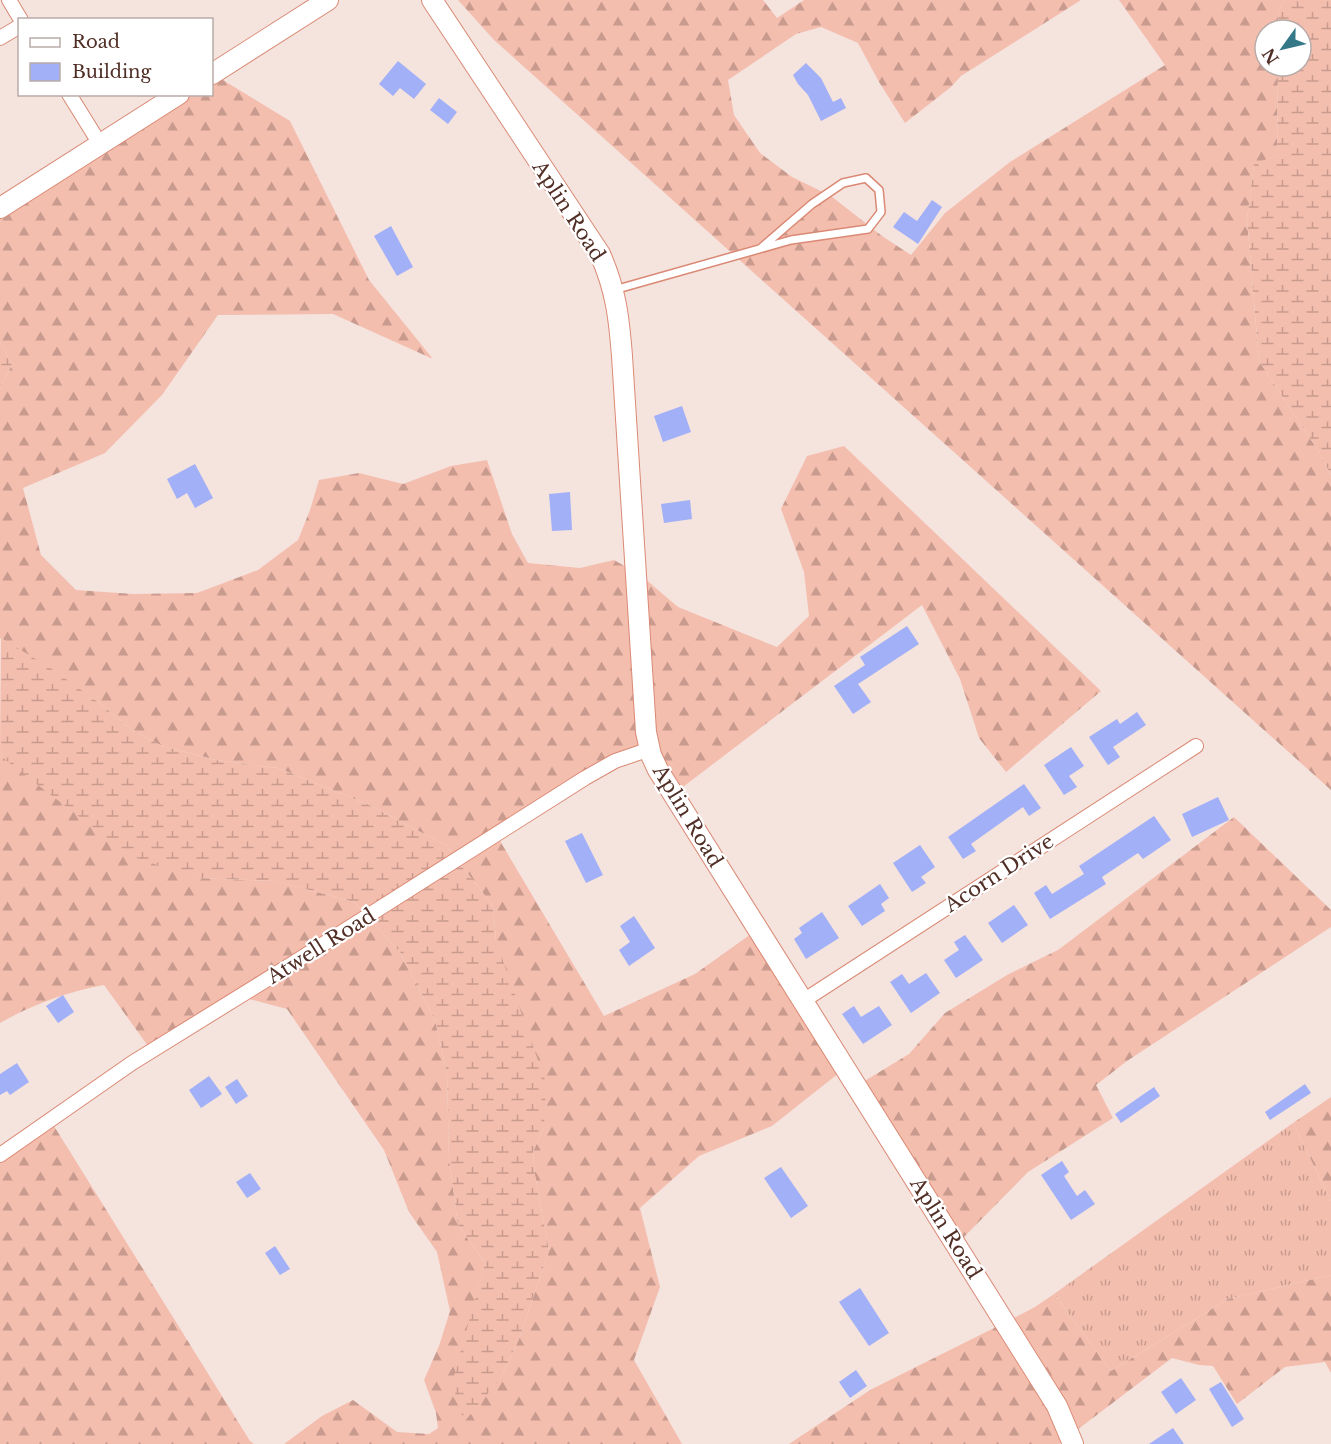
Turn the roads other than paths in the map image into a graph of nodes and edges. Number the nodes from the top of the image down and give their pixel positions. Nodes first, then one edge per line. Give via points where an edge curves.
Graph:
1 (9, 0) edge
2 (328, 0) edge
3 (432, 0) edge
4 (20, 18) edge
5 (18, 27) edge
6 (0, 38) edge
7 (213, 73) edge
8 (70, 96) edge
9 (176, 96) edge
10 (100, 144) junction
11 (0, 208) edge
12 (761, 248) junction
13 (614, 290) junction
14 (1196, 746) dead end
15 (650, 749) junction
16 (802, 1001) junction
17 (0, 1155) edge
18 (1073, 1444) edge

1 - 4 street
2 - 7 street
3 - 13 street, Aplin Road via 600,254
5 - 6 street
8 - 10 street
9 - 10 street
10 - 11 street
12 - 12 lane via 868,229 880,212 879,190 866,178 843,183
12 - 13 lane
13 - 15 street, Aplin Road via 619,315
14 - 16 street, Acorn Drive
15 - 16 street, Aplin Road via 658,770
15 - 17 street, Atwell Road via 615,761 585,778 132,1063
16 - 18 street, Aplin Road via 1057,1406

